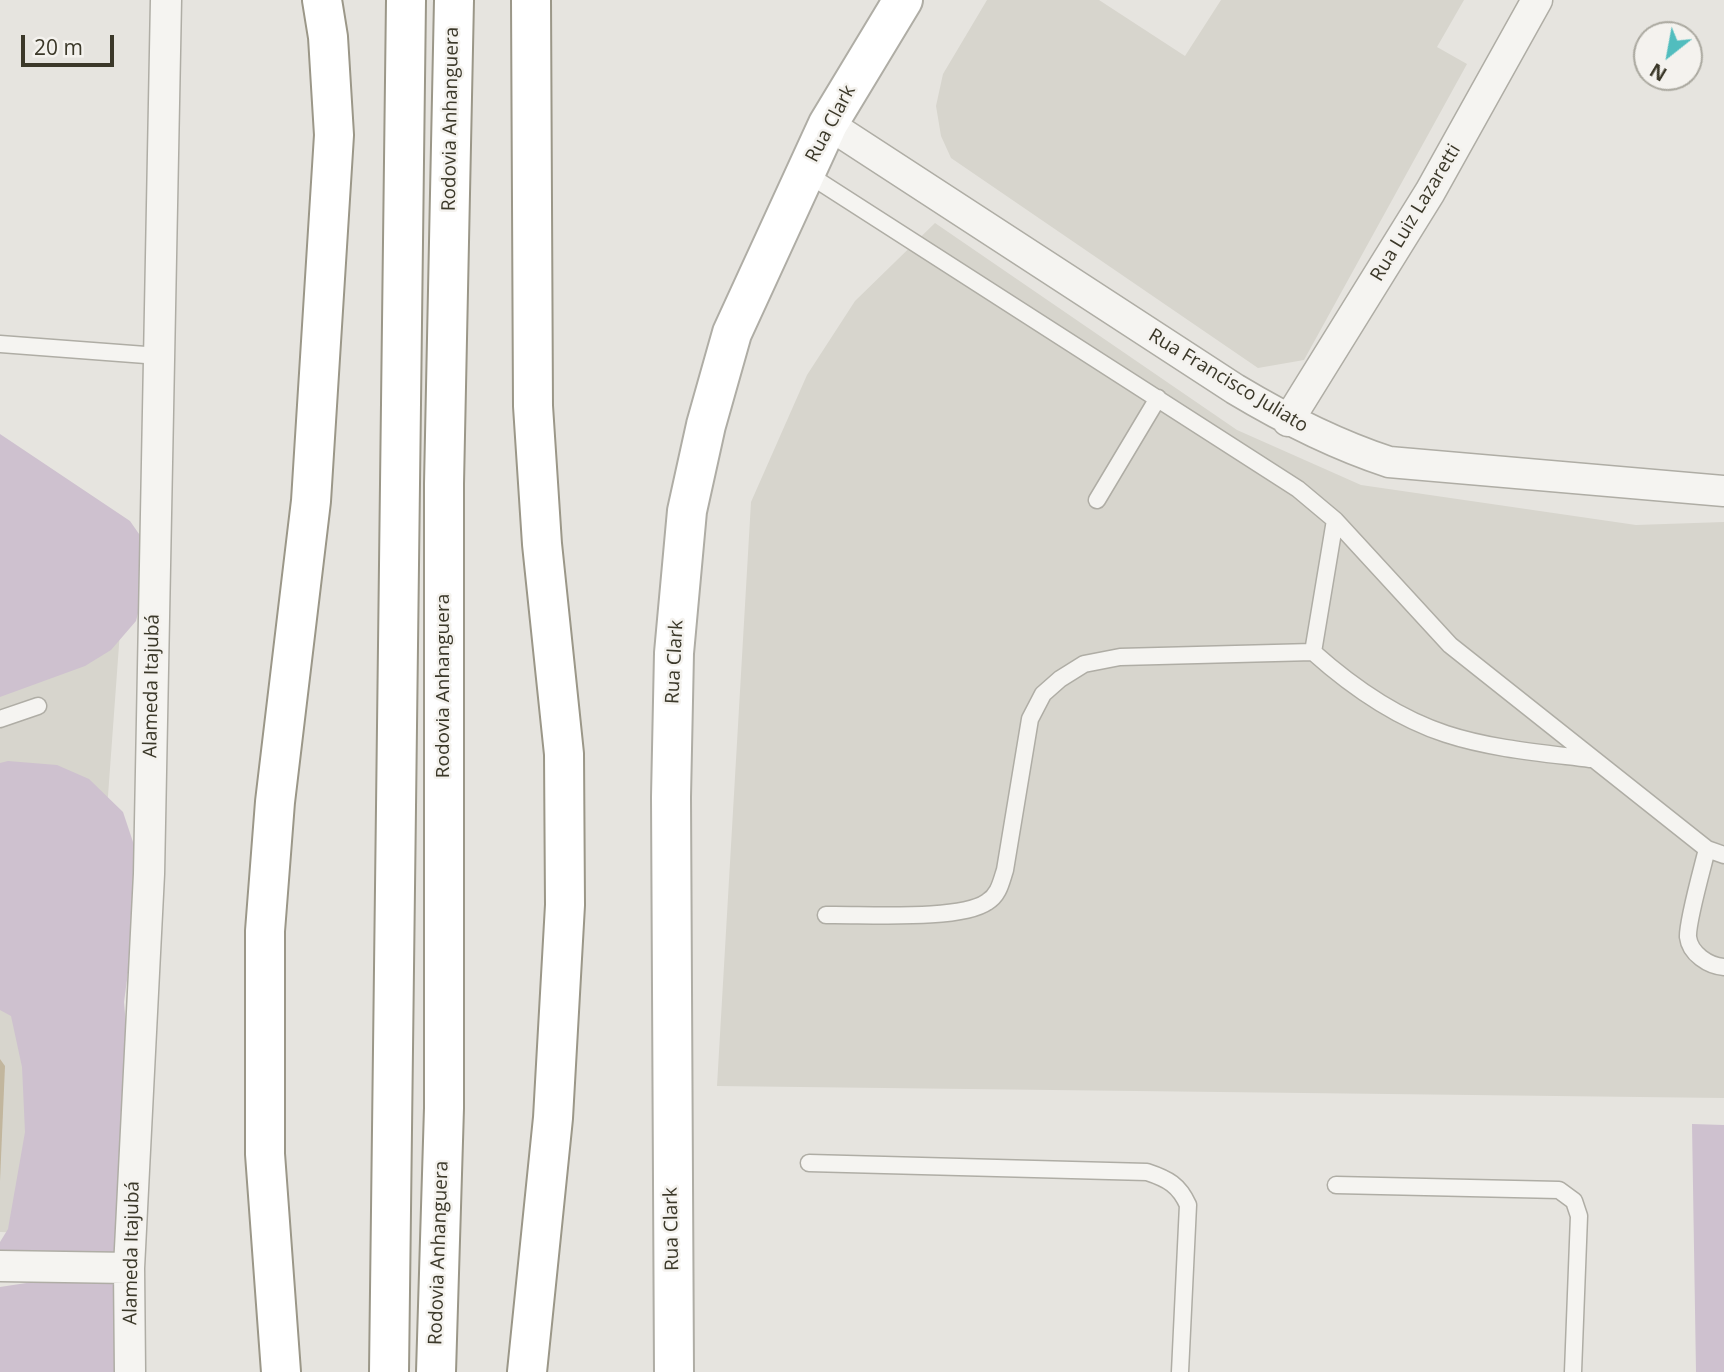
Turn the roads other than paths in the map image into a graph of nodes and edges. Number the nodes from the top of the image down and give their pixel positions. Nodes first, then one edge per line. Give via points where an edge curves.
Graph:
1 (166, 0) edge
2 (322, 0) edge
3 (406, 0) edge
4 (454, 0) edge
5 (531, 0) edge
6 (903, 0) edge
7 (1538, 0) edge
8 (828, 124) junction
9 (806, 173) junction
10 (0, 344) edge
11 (159, 356) junction
12 (1158, 398) junction
13 (1288, 421) junction
14 (1724, 491) edge
15 (1097, 500) dead end
16 (1335, 520) junction
17 (1313, 652) junction
18 (38, 706) dead end
19 (0, 719) edge
20 (1593, 760) junction
21 (1707, 849) junction
22 (1724, 855) edge
23 (826, 915) dead end
24 (1724, 967) edge
25 (809, 1163) dead end
26 (1336, 1185) dead end
27 (0, 1266) edge
28 (130, 1268) junction
29 (130, 1372) edge
30 (281, 1372) edge
31 (389, 1372) edge
32 (436, 1372) edge
33 (527, 1372) edge
34 (674, 1372) edge
35 (1180, 1372) edge
36 (1573, 1372) edge

1 - 11 street, Alameda Itajubá
2 - 30 main road via 334,135 311,501 264,931 265,1154
3 - 31 main road
4 - 32 main road, Rodovia Anhanguera via 444,484 444,1108
5 - 33 main road via 533,406 564,754 565,905 553,1118
6 - 8 main road, Rua Clark
7 - 13 street, Rua Luiz Lazaretti via 1430,192
8 - 9 main road, Rua Clark
8 - 13 street, Rua Francisco Juliato
9 - 12 lane
9 - 34 main road, Rua Clark via 732,333 687,511 674,653 671,797
10 - 11 lane
11 - 28 street, Alameda Itajubá via 149,874
12 - 15 lane
12 - 16 lane via 1266,467
13 - 14 street, Rua Francisco Juliato via 1389,463
16 - 17 lane
16 - 20 lane via 1450,645
17 - 20 lane via 1402,716 1446,734 1496,747
17 - 23 lane via 1120,657 1084,664 1043,694 1030,719 1005,870 993,897 963,913
18 - 19 lane
20 - 21 lane
21 - 22 lane
21 - 24 lane via 1688,937 1705,961
25 - 35 lane via 1147,1172 1165,1178 1181,1189 1188,1205
26 - 36 lane via 1559,1190 1574,1201 1579,1216
27 - 28 street
28 - 29 street, Alameda Itajubá

